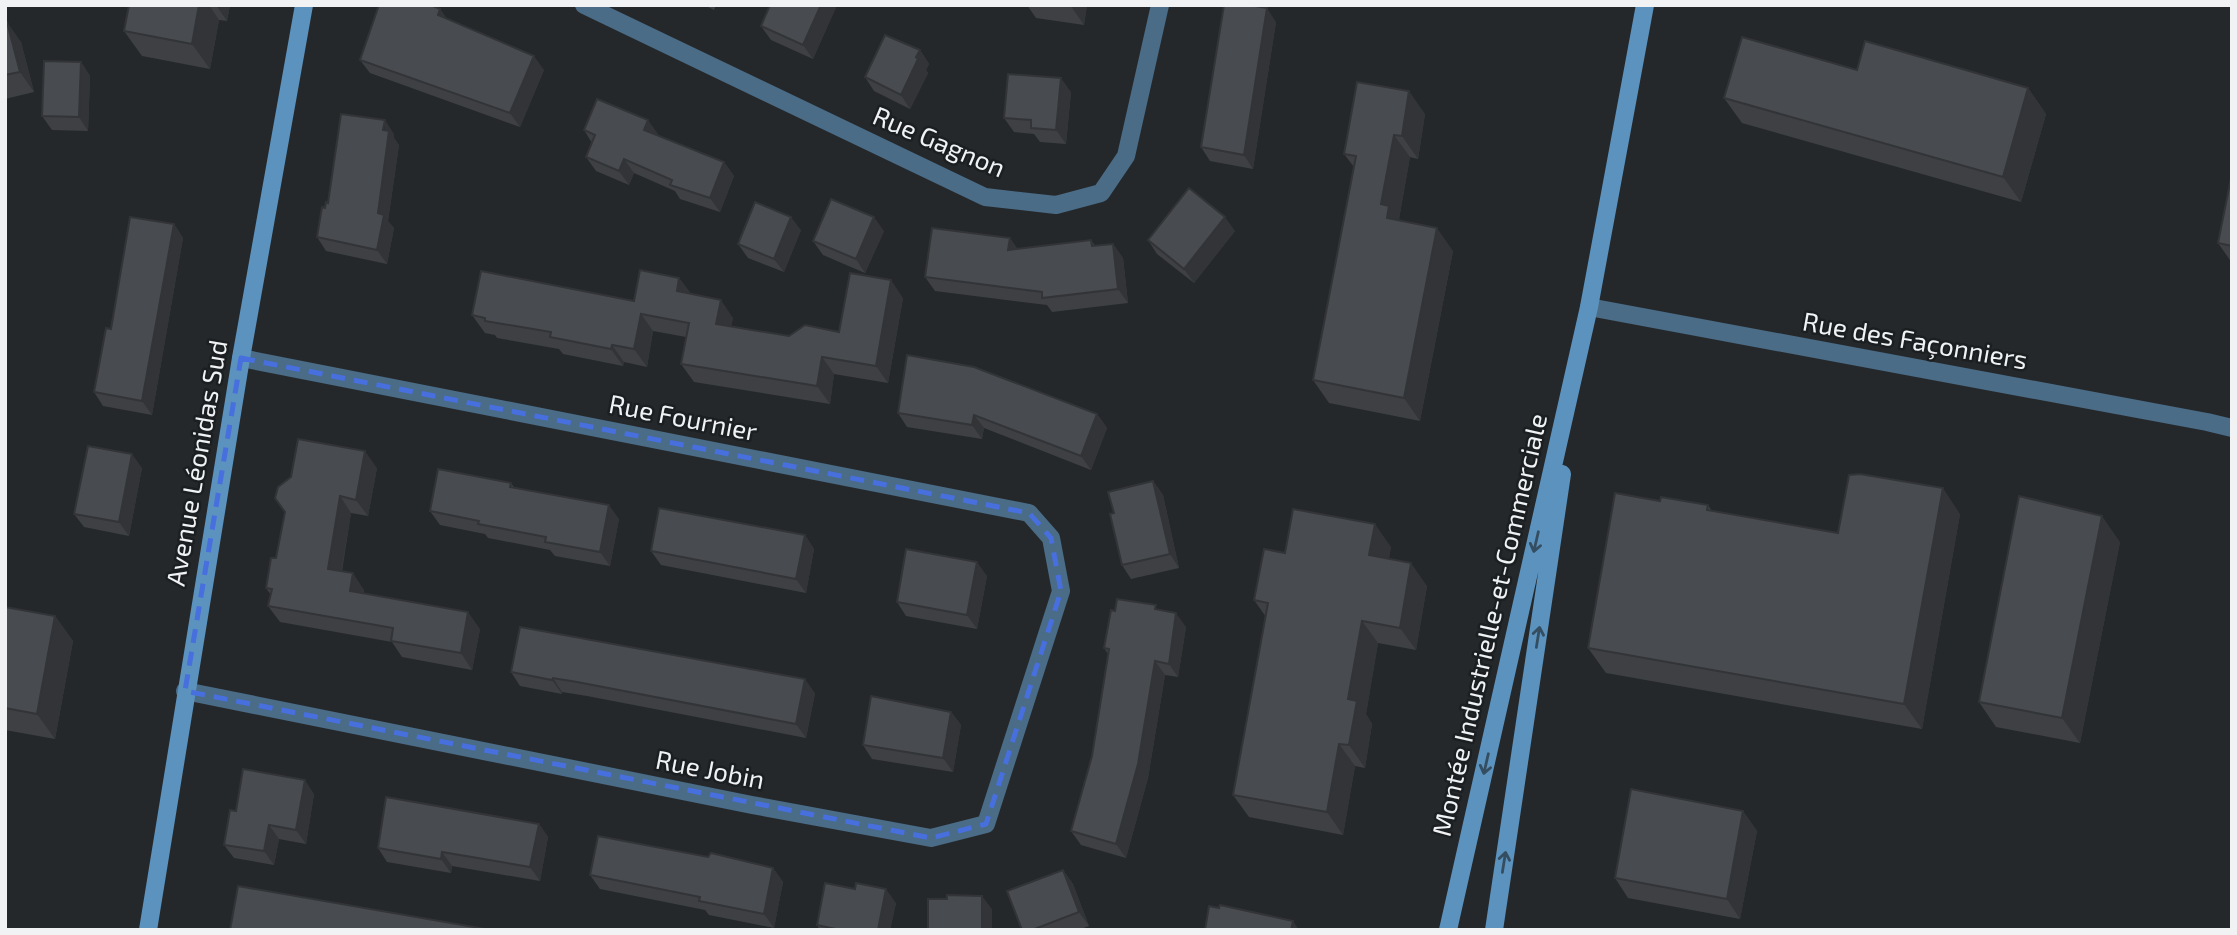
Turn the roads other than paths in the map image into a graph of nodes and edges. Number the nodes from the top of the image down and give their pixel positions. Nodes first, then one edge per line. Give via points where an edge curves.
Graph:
1 (304, 5) edge
2 (584, 5) edge
3 (1160, 5) edge
4 (1645, 5) edge
5 (1589, 307) junction
6 (1583, 332) junction
7 (241, 358) junction
8 (2232, 428) edge
9 (1061, 591) joint
10 (185, 691) junction
11 (148, 930) edge
12 (1448, 930) edge
13 (1494, 930) edge

1 - 7 main road, Avenue Léonidas Sud
2 - 3 street, Rue Gagnon via 985,197 1056,205 1101,194 1126,156
4 - 5 main road, Montée Industrielle-et-Commerciale
5 - 6 main road, Montée Industrielle-et-Commerciale
5 - 8 street, Rue des Façonniers
6 -> 12 main road, Montée Industrielle-et-Commerciale
13 -> 6 main road, Montée Industrielle-et-Commerciale
7 - 9 street, Rue Fournier via 1029,513 1051,538
7 - 10 main road, Avenue Léonidas Sud
9 - 10 street, Rue Jobin via 986,824 931,838
10 - 11 main road, Avenue Léonidas Sud

